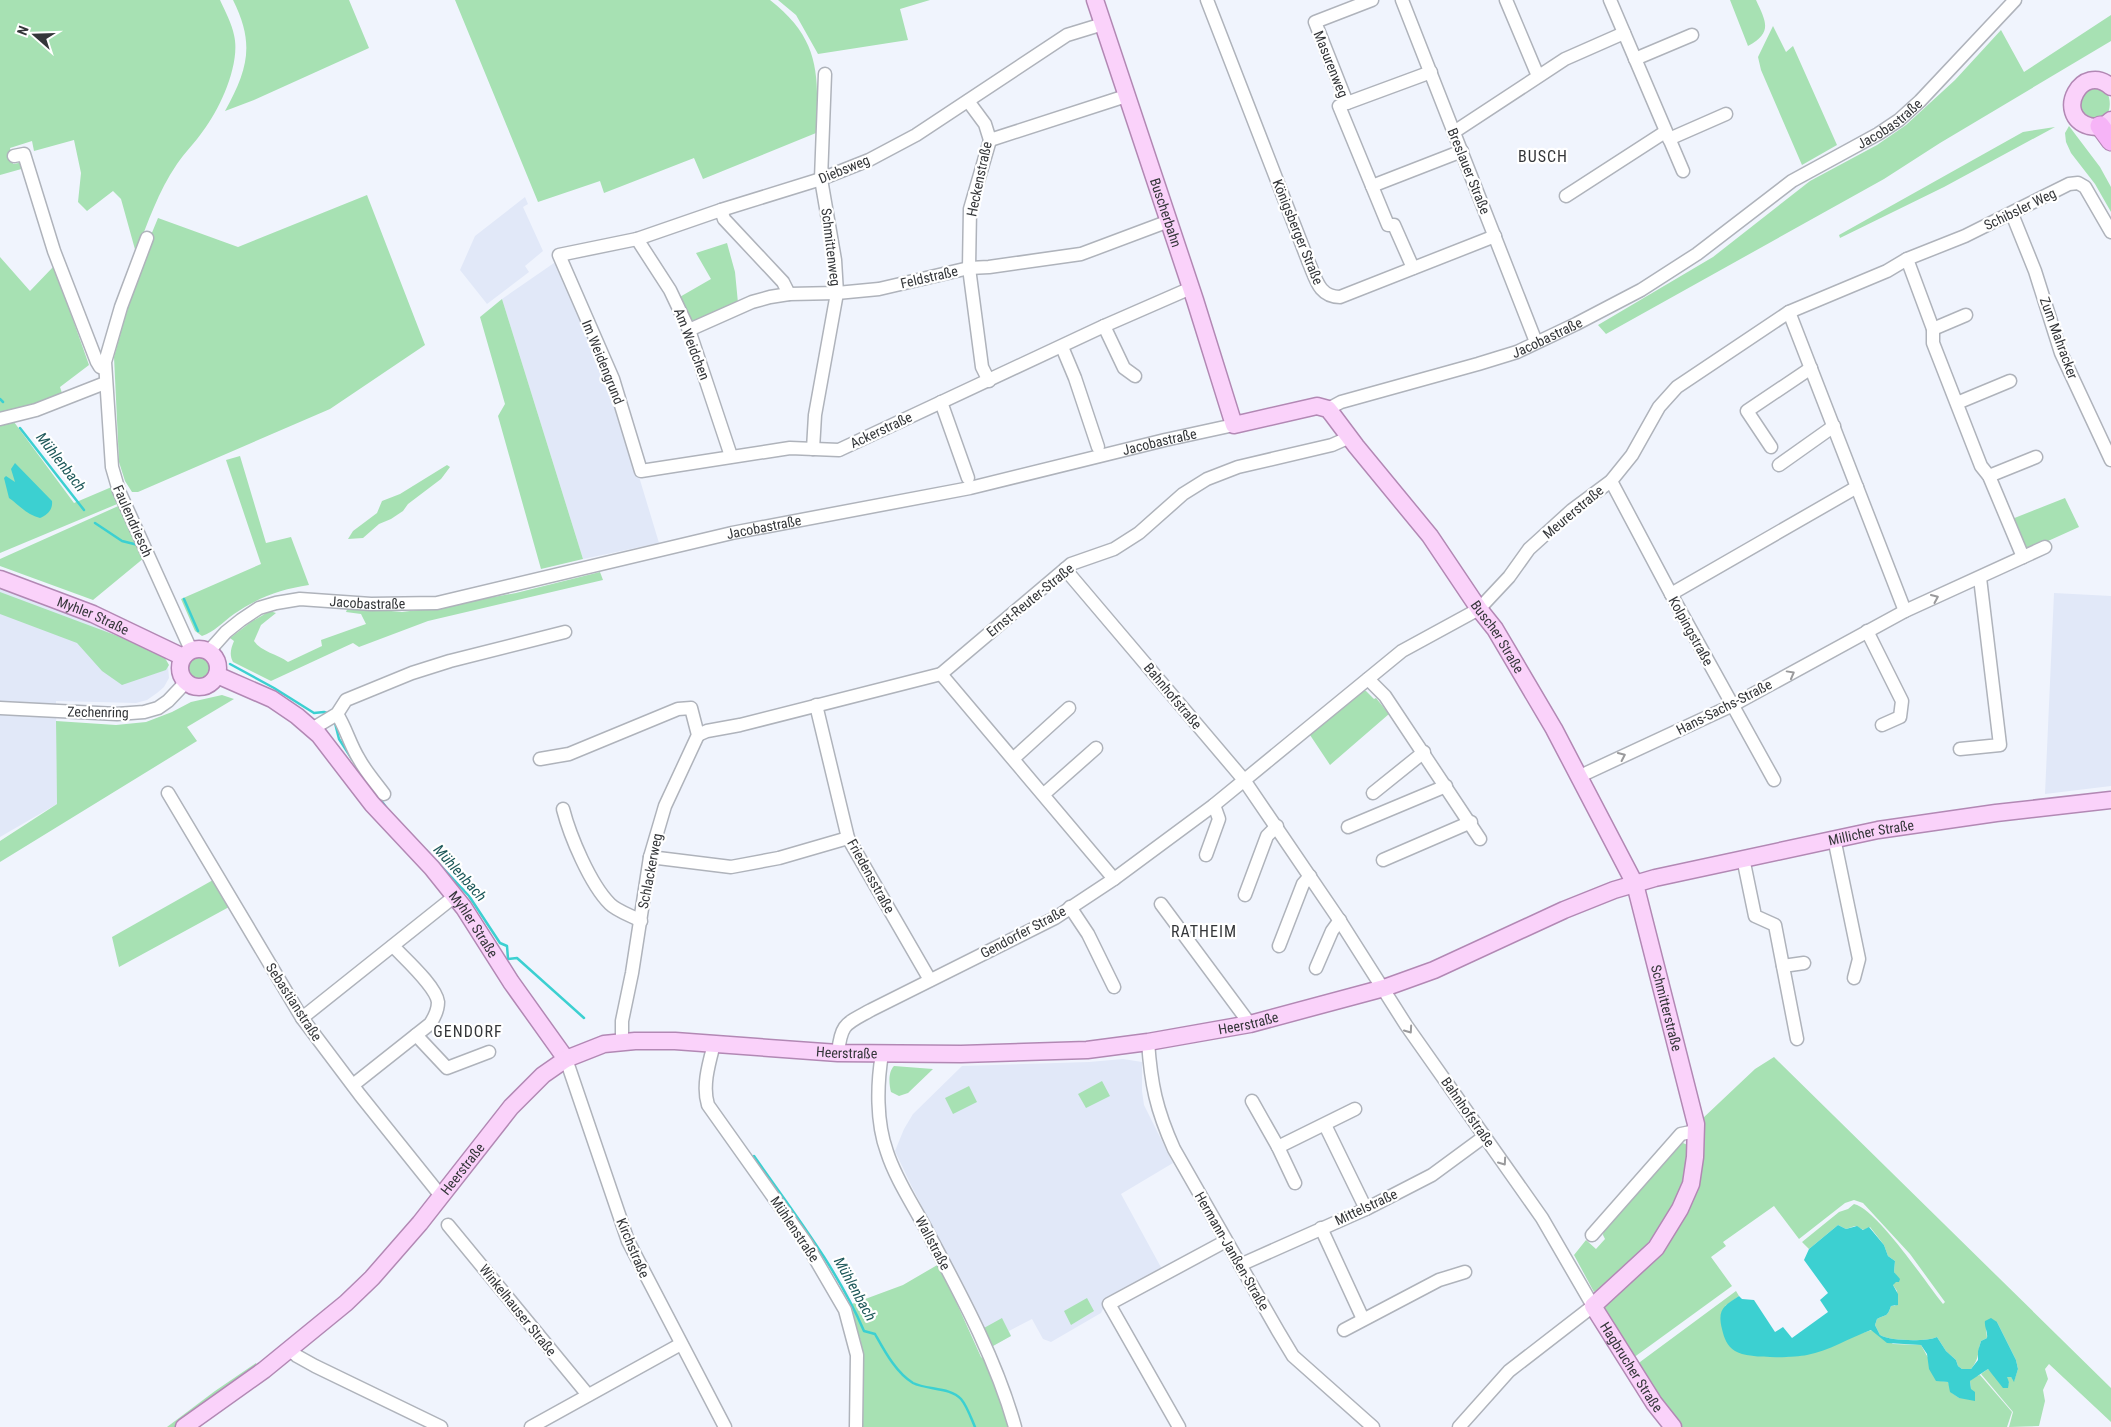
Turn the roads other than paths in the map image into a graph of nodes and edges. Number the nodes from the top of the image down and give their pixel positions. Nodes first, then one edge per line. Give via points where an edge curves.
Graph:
1 (1095, 0) edge
2 (1207, 0) edge
3 (1372, 0) edge
4 (1402, 0) edge
5 (1506, 0) edge
6 (1610, 0) edge
7 (2015, 0) edge
8 (1103, 24) junction
9 (1624, 33) junction
10 (1692, 35) dead end
11 (1635, 59) junction
12 (1431, 72) junction
13 (825, 74) dead end
14 (1538, 76) junction
15 (2110, 84) edge
16 (1126, 96) junction
17 (968, 101) junction
18 (1347, 103) junction
19 (1726, 114) dead end
20 (2109, 126) edge
21 (1454, 132) junction
22 (1667, 136) junction
23 (990, 140) junction
24 (1462, 151) junction
25 (14, 156) dead end
26 (1683, 172) dead end
27 (820, 179) junction
28 (1372, 186) junction
29 (1566, 196) dead end
30 (721, 210) junction
31 (2012, 214) junction
32 (1169, 221) junction
33 (2111, 232) edge
34 (1495, 236) junction
35 (147, 238) dead end
36 (637, 239) junction
37 (559, 255) joint
38 (1907, 259) junction
39 (970, 268) junction
40 (1413, 268) junction
41 (1191, 288) junction
42 (836, 293) junction
43 (789, 294) junction
44 (1789, 312) junction
45 (1966, 315) dead end
46 (1104, 326) junction
47 (1932, 329) junction
48 (689, 330) junction
49 (1536, 342) junction
50 (1062, 347) junction
51 (1811, 368) junction
52 (105, 369) junction
53 (1135, 376) dead end
54 (989, 381) junction
55 (2010, 381) dead end
56 (105, 383) junction
57 (941, 402) junction
58 (1957, 403) junction
59 (1328, 409) junction
60 (0, 419) edge
61 (1234, 425) junction
62 (1834, 426) junction
63 (1350, 437) junction
64 (1771, 447) dead end
65 (1098, 448) dead end
66 (813, 449) junction
67 (731, 456) junction
68 (2036, 457) dead end
69 (2111, 460) edge
70 (1779, 465) dead end
71 (641, 471) joint
72 (1989, 476) junction
73 (968, 478) dead end
74 (1611, 481) junction
75 (1857, 487) junction
76 (2045, 547) dead end
77 (2023, 557) junction
78 (1065, 570) junction
79 (1980, 578) junction
80 (0, 580) edge
81 (1671, 594) junction
82 (1479, 609) junction
83 (1905, 611) junction
84 (565, 632) dead end
85 (1867, 632) junction
86 (209, 651) junction
87 (187, 654) junction
88 (941, 674) junction
89 (217, 675) junction
90 (1368, 679) junction
91 (186, 682) junction
92 (816, 705) junction
93 (1733, 705) junction
94 (0, 708) edge
95 (1069, 708) dead end
96 (337, 714) junction
97 (1882, 725) dead end
98 (312, 729) junction
99 (698, 735) junction
100 (1096, 748) dead end
101 (1960, 749) dead end
102 (1424, 752) junction
103 (1014, 758) junction
104 (540, 759) dead end
105 (1578, 777) junction
106 (1244, 780) junction
107 (1774, 780) dead end
108 (1446, 786) junction
109 (168, 793) dead end
110 (1373, 793) dead end
111 (384, 794) dead end
112 (1044, 794) junction
113 (2111, 800) edge
114 (1214, 805) junction
115 (563, 809) dead end
116 (1470, 822) junction
117 (1277, 826) junction
118 (1348, 827) dead end
119 (848, 838) junction
120 (1834, 838) junction
121 (1480, 839) dead end
122 (1206, 855) dead end
123 (650, 857) junction
124 (1743, 858) junction
125 (1383, 860) dead end
126 (1310, 876) junction
127 (1114, 879) junction
128 (1635, 884) junction
129 (1245, 894) dead end
130 (455, 896) junction
131 (1161, 904) dead end
132 (1070, 907) junction
133 (1340, 920) junction
134 (641, 921) junction
135 (393, 946) junction
136 (1279, 946) dead end
137 (1804, 963) dead end
138 (1783, 966) junction
139 (1316, 968) dead end
140 (1854, 978) dead end
141 (930, 980) junction
142 (1114, 987) dead end
143 (1384, 988) junction
144 (302, 1018) junction
145 (1250, 1024) junction
146 (416, 1035) junction
147 (1797, 1039) dead end
148 (622, 1042) junction
149 (1148, 1042) junction
150 (714, 1044) junction
151 (489, 1052) dead end
152 (838, 1053) junction
153 (882, 1054) junction
154 (566, 1060) junction
155 (353, 1085) junction
156 (1252, 1101) dead end
157 (1355, 1109) dead end
158 (1325, 1125) junction
159 (1696, 1131) junction
160 (1485, 1136) junction
161 (1278, 1148) junction
162 (1295, 1183) dead end
163 (442, 1196) junction
164 (1366, 1208) junction
165 (448, 1225) dead end
166 (1321, 1228) junction
167 (1592, 1235) dead end
168 (1226, 1240) junction
169 (1240, 1265) junction
170 (1465, 1272) dead end
171 (1593, 1306) junction
172 (1363, 1319) junction
173 (1344, 1330) dead end
174 (681, 1344) junction
175 (289, 1349) junction
176 (588, 1395) junction
177 (184, 1427) edge
178 (441, 1427) edge
179 (531, 1427) edge
180 (725, 1427) edge
181 (856, 1427) edge
182 (1015, 1427) edge
183 (1179, 1427) edge
184 (1373, 1427) edge
185 (1459, 1427) edge
186 (1673, 1427) edge

1 - 8 main road, Buscherbahn
2 - 40 street, Königsberger Straße via 1321,290 1326,295 1340,297
3 - 18 street, Masurenweg via 1315,22
4 - 12 street, Breslauer Straße
5 - 14 street
6 - 9 street
7 - 49 street, Jacobastraße via 1899,120 1792,181 1697,254 1649,285
8 - 16 main road, Buscherbahn
8 - 17 street, Diebsweg via 1067,35
9 - 11 street
9 - 14 street via 1565,59
10 - 11 street
11 - 22 street
12 - 18 street
12 - 21 street, Breslauer Straße
13 - 27 street, Schmittenweg
14 - 21 street
15 - 20 main road via 2088,81 2073,96 2073,110 2084,124
16 - 23 street
16 - 32 main road, Buscherbahn
17 - 23 street, Heckenstraße via 985,124
17 - 27 street, Diebsweg via 916,135 869,160
18 - 28 street, Masurenweg via 1339,106
19 - 22 street
21 - 24 street, Breslauer Straße
22 - 26 street
22 - 29 street
23 - 39 street, Heckenstraße via 970,209
24 - 28 street
24 - 34 street, Breslauer Straße
25 - 52 street via 24,154 54,251 97,362
27 - 30 street, Diebsweg
27 - 42 street, Schmittenweg via 835,260
28 - 40 street, Masurenweg via 1388,225 1394,225
30 - 36 street, Diebsweg
30 - 43 street via 724,219 783,282
31 - 33 street, Schibsler Weg via 2069,184 2078,183 2088,192
31 - 38 street, Schibsler Weg
31 - 69 street, Zum Mahracker via 2035,270 2061,353
32 - 39 street, Feldstraße via 1081,254
32 - 41 main road, Buscherbahn
34 - 40 street, Königsberger Straße
34 - 49 street, Breslauer Straße
35 - 52 street, Faulendriesch via 121,307
36 - 37 street, Diebsweg
36 - 48 street, Am Weidchen via 670,290
37 - 71 street, Im Weidengrund via 613,379
38 - 44 street, Meurerstraße
38 - 47 street
39 - 42 street, Feldstraße via 879,289
39 - 54 street, Heckenstraße via 982,367
41 - 46 street, Ackerstraße
41 - 61 main road, Buscherbahn
42 - 43 street, Feldstraße
42 - 66 street, Schmittenweg via 815,415
43 - 48 street, Feldstraße via 752,302
44 - 51 street
44 - 74 street, Meurerstraße via 1677,387 1659,407 1632,455
45 - 47 street
46 - 50 street, Ackerstraße
46 - 53 street via 1124,368
47 - 58 street via 1933,343
48 - 67 street, Am Weidchen
49 - 59 street, Jacobastraße via 1517,352 1341,402
50 - 54 street, Ackerstraße
50 - 65 street
51 - 62 street
51 - 64 street via 1747,411
52 - 56 street, Faulendriesch
54 - 57 street, Ackerstraße
55 - 58 street
56 - 60 street via 36,410
56 - 87 street, Faulendriesch via 115,480
57 - 66 street, Ackerstraße via 839,450
57 - 73 street
58 - 72 street via 1981,466
59 - 61 main road, Jacobastraße via 1317,406
59 - 63 main road, Buscher Straße
61 - 86 street, Jacobastraße via 970,488 732,533 437,603 300,600 276,603 259,608 241,620
62 - 70 street
62 - 75 street
63 - 78 street, Ernst-Reuter-Straße via 1332,445 1214,475 1183,494 1139,533 1114,549 1071,564
63 - 82 main road, Buscher Straße via 1430,536
66 - 67 street, Ackerstraße via 790,448
67 - 71 street, Ackerstraße
68 - 72 street
72 - 77 street
74 - 81 street, Kolpingstraße
74 - 82 street, Meurerstraße via 1572,510 1529,550
75 - 81 street
75 - 83 street
76 - 77 street, Hans-Sachs-Straße
77 - 79 street, Hans-Sachs-Straße
78 - 88 street, Ernst-Reuter-Straße
78 - 106 street, Bahnhofstraße
83 -> 79 street, Hans-Sachs-Straße
79 - 101 street via 2000,744
80 - 87 main road, Myhler Straße via 93,614
81 - 93 street, Kolpingstraße
82 - 90 street, Meurerstraße via 1402,651
82 - 105 main road, Buscher Straße via 1537,698
83 - 85 street, Hans-Sachs-Straße
84 - 96 street via 412,672 346,700
93 -> 85 street, Hans-Sachs-Straße
85 - 97 street via 1902,701 1900,717
86 - 87 main road via 200,649
86 - 89 main road via 217,662
87 - 91 main road via 180,666
88 - 92 street, Ernst-Reuter-Straße
88 - 103 street
89 - 91 main road via 213,682 202,687
89 - 98 main road, Myhler Straße via 272,699
90 - 102 street via 1385,696
90 - 106 street, Meurerstraße
91 - 94 street, Zechenring via 168,701 144,712 117,714
92 - 99 street, Ernst-Reuter-Straße
92 - 119 street, Friedensstraße
105 -> 93 street, Hans-Sachs-Straße
93 - 107 street, Kolpingstraße
95 - 103 street
96 - 98 street
96 - 111 street via 359,760
98 - 130 main road, Myhler Straße via 378,810
99 - 104 street via 691,708 678,709 569,754
99 - 123 street, Schlackerweg via 665,806
100 - 112 street
102 - 108 street
102 - 110 street
103 - 112 street
105 - 128 main road, Buscher Straße
106 - 114 street, Gendorfer Straße
106 - 117 street, Bahnhofstraße
108 - 116 street
108 - 118 street
109 - 144 street, Sebastianstraße
112 - 127 street
113 - 120 main road, Millicher Straße via 1971,816
114 - 122 street via 1220,819
114 - 127 street, Gendorfer Straße
115 - 134 street via 569,831 598,888 611,905
116 - 121 street
116 - 125 street
117 - 126 street, Bahnhofstraße
117 - 129 street via 1267,836
119 - 123 street via 779,858 731,867
119 - 141 street, Friedensstraße
120 - 124 main road, Millicher Straße
120 - 140 street via 1859,959
123 - 134 street, Schlackerweg
124 - 128 main road, Millicher Straße
124 - 138 street via 1755,916 1775,925
126 - 133 street, Bahnhofstraße
126 - 136 street via 1303,884
127 - 132 street, Gendorfer Straße
128 - 143 main road, Heerstraße via 1564,910 1437,969
128 - 159 main road, Schmitterstraße
130 - 135 street
130 - 154 main road, Myhler Straße via 510,982
131 - 145 street
132 - 141 street, Gendorfer Straße
132 - 142 street via 1088,934
133 - 139 street
133 - 143 street, Bahnhofstraße
134 - 148 street, Schlackerweg via 623,1014
135 - 144 street
135 - 146 street via 434,991 438,1002 435,1017
137 - 138 street
138 - 147 street
141 - 152 street, Gendorfer Straße via 848,1023 842,1030
143 - 145 main road, Heerstraße
143 -> 160 street, Bahnhofstraße via 1406,1025
144 - 155 street, Sebastianstraße
145 - 149 main road, Heerstraße
146 - 151 street via 447,1068
146 - 155 street
148 - 150 main road, Heerstraße
148 - 154 main road, Heerstraße via 604,1044
149 - 153 main road, Heerstraße via 1087,1050
149 - 168 street, Hermann-Janßen-Straße via 1155,1102 1164,1128
150 - 152 main road, Heerstraße
150 - 181 street, Mühlenstraße via 705,1097 708,1105 806,1243 845,1310 857,1355
152 - 153 main road, Heerstraße
153 - 182 street, Wallstraße via 879,1099 886,1151 992,1362
154 - 163 main road, Heerstraße via 527,1089
154 - 174 street, Kirchstraße via 628,1241
155 - 163 street, Sebastianstraße
156 - 161 street
157 - 158 street
158 - 161 street
158 - 164 street
159 - 167 street via 1681,1134
159 - 171 main road, Schmitterstraße via 1691,1184 1680,1209 1656,1248
160 - 164 street, Mittelstraße via 1432,1175
160 -> 171 street, Bahnhofstraße via 1542,1218
161 - 162 street
163 - 175 main road, Heerstraße via 372,1278
164 - 166 street, Mittelstraße
165 - 176 street, Winkelhauser Straße
166 - 169 street, Mittelstraße
166 - 172 street
168 - 169 street, Hermann-Janßen-Straße
168 - 183 street via 1110,1304
169 - 184 street, Hermann-Janßen-Straße via 1293,1356
170 - 172 street via 1439,1280
171 - 185 street via 1509,1372
171 - 186 main road, Hagbrucher Straße via 1654,1403
172 - 173 street
174 - 176 street
174 - 180 street, Kirchstraße
175 - 177 main road, Heerstraße
175 - 178 street via 315,1366
176 - 179 street

